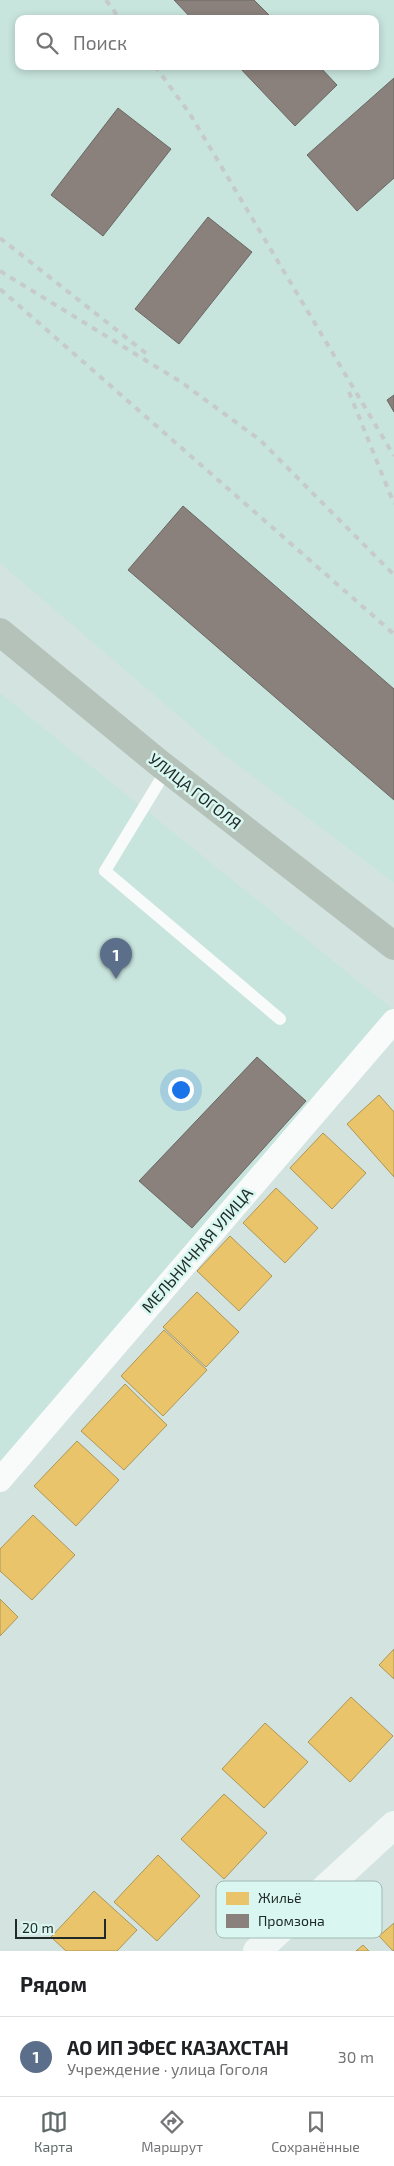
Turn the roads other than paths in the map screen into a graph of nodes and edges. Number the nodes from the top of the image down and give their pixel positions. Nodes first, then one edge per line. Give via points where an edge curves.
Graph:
1 (0, 632) edge
2 (167, 769) junction
3 (394, 946) edge
4 (280, 1019) dead end
5 (394, 1021) edge
6 (0, 1480) edge
7 (394, 1825) edge
8 (333, 1881) edge
9 (271, 1938) edge
10 (257, 1951) edge

1 - 2 highway, УЛИЦА ГОГОЛЯ
2 - 3 highway, УЛИЦА ГОГОЛЯ
2 - 4 lane via 105,871
5 - 6 street, МЕЛЬНИЧНАЯ УЛИЦА
7 - 8 street
9 - 10 street

